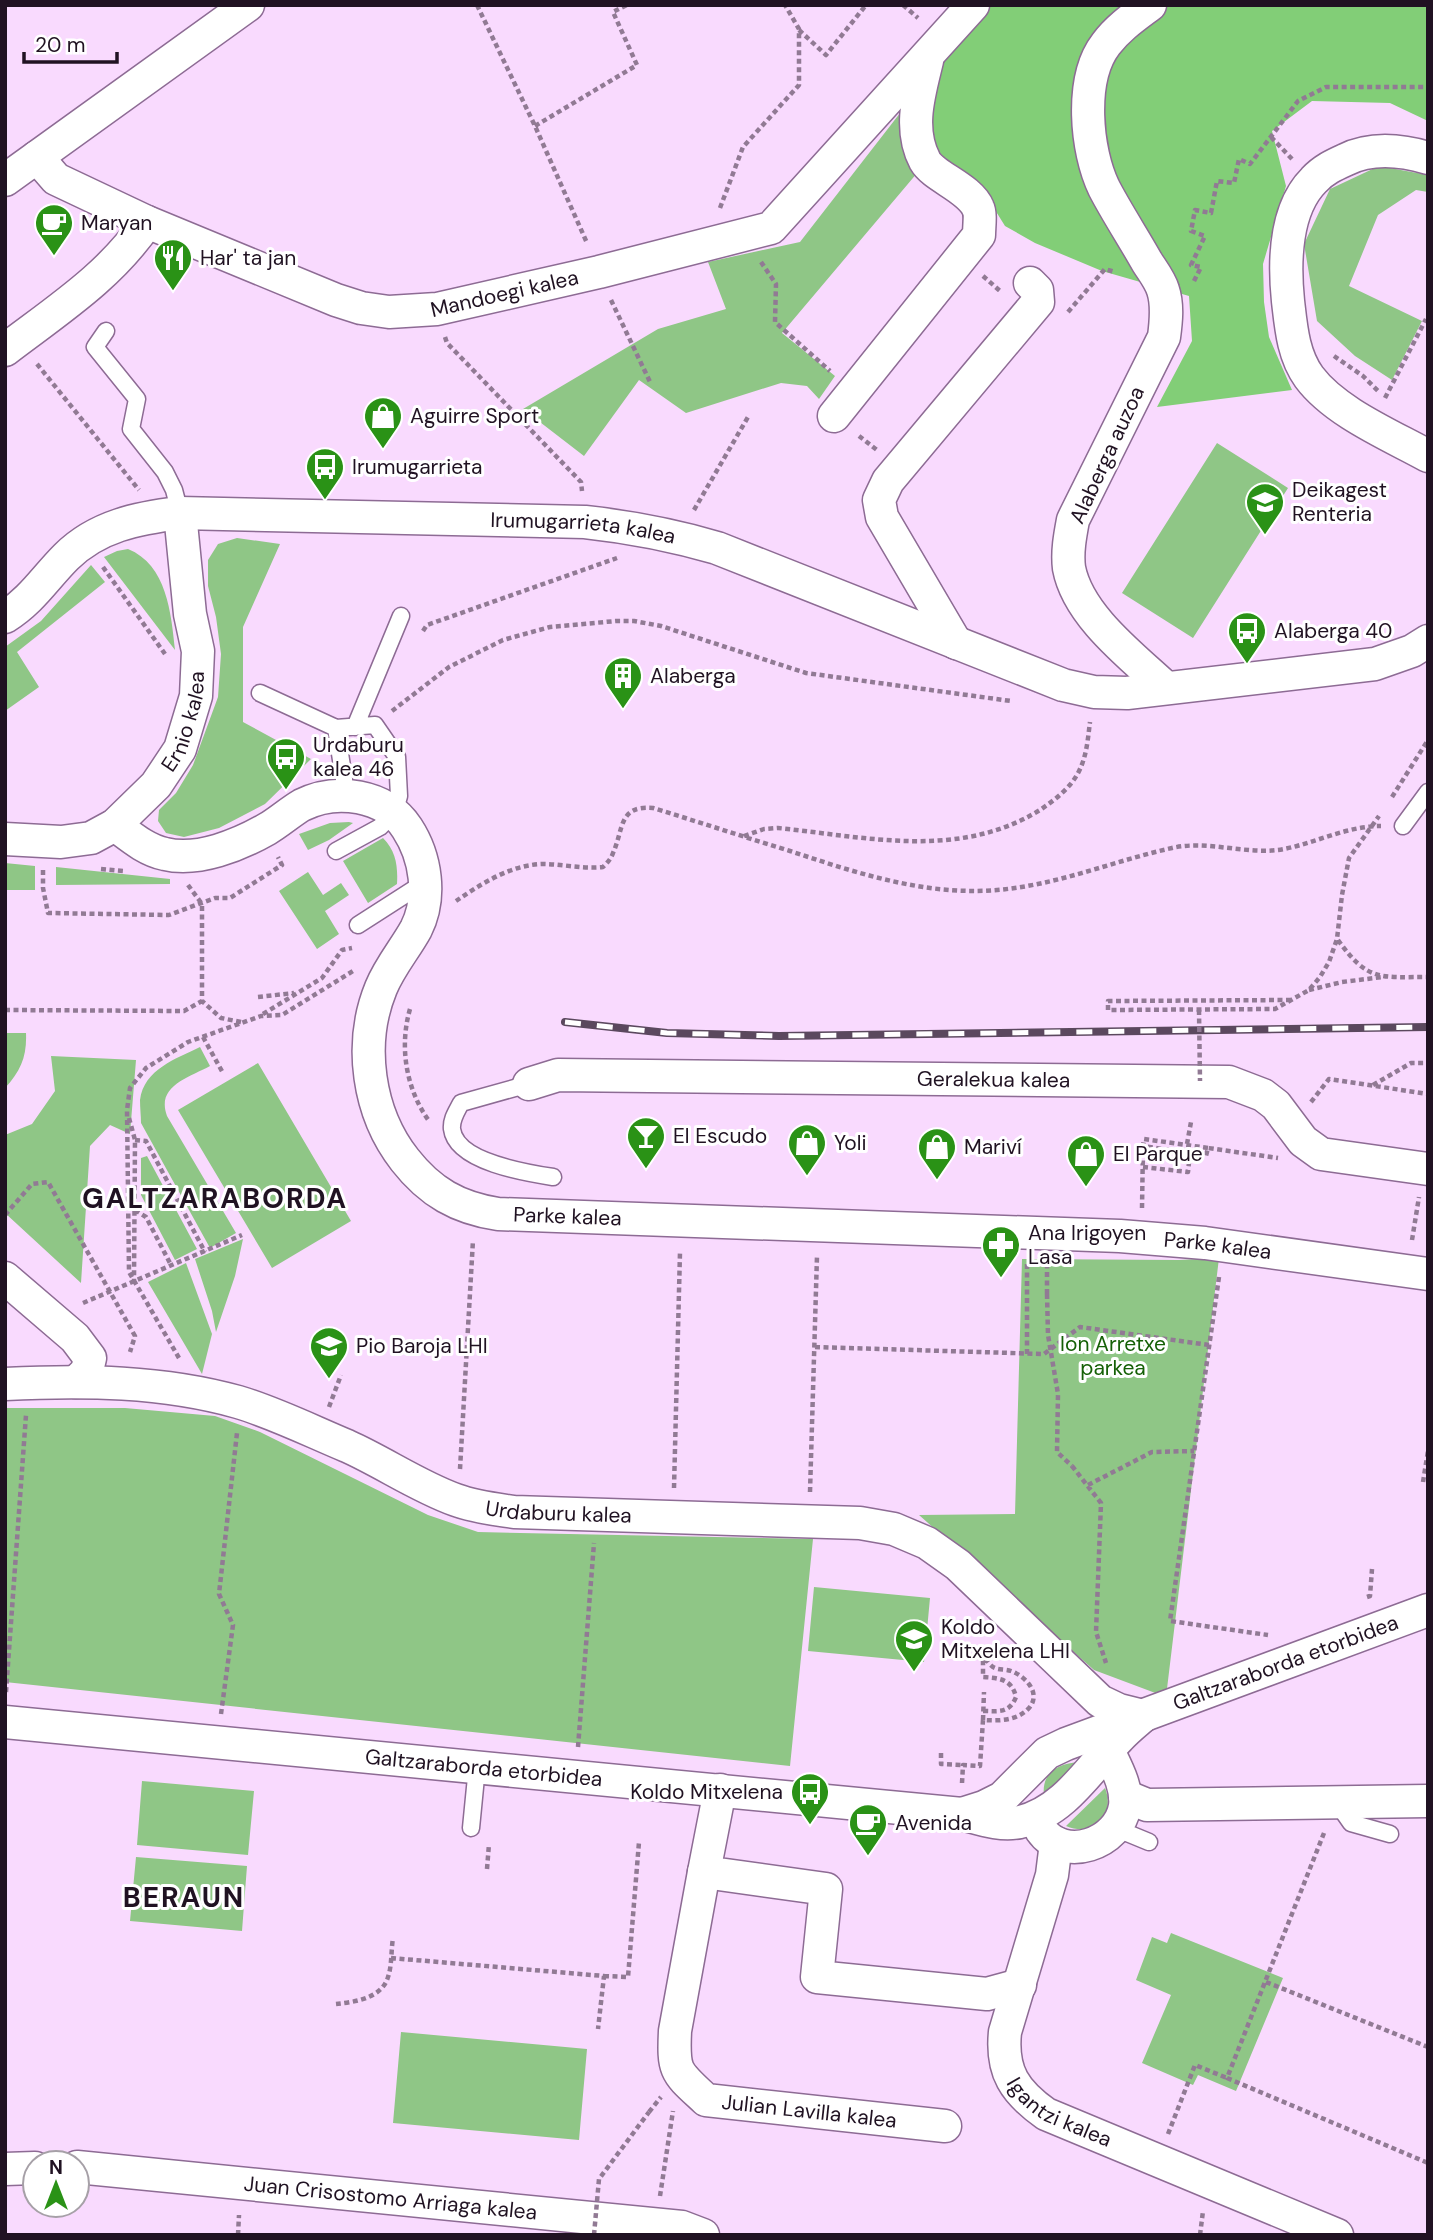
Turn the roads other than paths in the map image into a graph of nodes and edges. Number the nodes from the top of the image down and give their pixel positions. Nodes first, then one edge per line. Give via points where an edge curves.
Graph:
1 (248, 5) edge
2 (973, 5) edge
3 (1150, 5) edge
4 (928, 56) junction
5 (37, 157) junction
6 (1428, 158) edge
7 (5, 180) edge
8 (147, 222) junction
9 (1032, 299) road end
10 (106, 331) dead end
11 (5, 350) edge
12 (834, 416) road end
13 (1428, 456) edge
14 (180, 513) junction
15 (401, 616) dead end
16 (5, 617) edge
17 (1428, 641) edge
18 (956, 643) junction
19 (1166, 688) junction
20 (260, 693) dead end
21 (355, 727) junction
22 (336, 728) junction
23 (1428, 792) edge
24 (344, 795) junction
25 (394, 813) junction
26 (115, 825) junction
27 (1403, 826) road end
28 (5, 839) edge
29 (337, 851) dead end
30 (425, 882) junction
31 (358, 925) dead end
32 (529, 1084) joint
33 (553, 1177) dead end
34 (1424, 1180) edge
35 (1419, 1263) edge
36 (5, 1278) edge
37 (76, 1382) junction
38 (16, 1394) edge
39 (1428, 1610) edge
40 (1143, 1716) junction
41 (5, 1722) edge
42 (1102, 1727) junction
43 (477, 1767) junction
44 (1031, 1768) junction
45 (720, 1790) junction
46 (1125, 1796) junction
47 (1428, 1801) edge
48 (1337, 1803) junction
49 (961, 1814) junction
50 (1034, 1817) junction
51 (471, 1828) dead end
52 (1115, 1828) junction
53 (1390, 1834) dead end
54 (1149, 1842) dead end
55 (1056, 1843) junction
56 (704, 1872) junction
57 (1020, 1985) junction
58 (945, 2126) dead end
59 (91, 2168) edge
60 (703, 2235) edge
61 (1337, 2235) edge

1 - 5 street
2 - 4 street
3 - 19 street, Alaberga auzoa via 1104,46 1088,99 1088,130 1104,188 1163,289 1164,337 1073,520 1069,569 1094,618
4 - 8 street, Mandoegi kalea via 771,228 437,309 389,312 361,308
4 - 12 street via 916,106 916,135 926,164 978,208 979,235
5 - 7 street
5 - 8 street, Mandoegi kalea via 56,179
6 - 13 street via 1384,150 1355,155 1313,180 1300,198 1291,225 1286,283 1291,332 1309,376 1351,413
8 - 11 street via 108,270
9 - 18 street via 888,481 879,500 882,517
10 - 14 lane via 94,347 137,399 131,429 164,472
14 - 16 street, Irumugarrieta kalea via 119,524 91,537 66,557 22,607
14 - 18 street, Irumugarrieta kalea via 585,522 632,527 717,548
14 - 26 street, Ernio kalea via 198,651 196,696 180,749 156,785
15 - 21 lane
17 - 19 street via 1375,664
18 - 19 street, Irumugarrieta kalea via 1063,685 1094,692
20 - 22 lane
21 - 22 lane
21 - 25 lane via 375,725 397,757
22 - 24 lane
23 - 27 lane
24 - 25 street, Parke kalea via 364,798
24 - 26 street, Parke kalea via 302,806 240,843 183,856 138,844
25 - 29 lane via 380,827
25 - 30 street, Parke kalea via 414,840
26 - 28 street via 91,838 61,842
30 - 31 lane
30 - 35 street, Parke kalea via 423,911 394,961 374,1014 369,1060 376,1106 398,1151 435,1191 475,1211 1120,1236
32 - 33 lane via 461,1103 453,1117 454,1136 475,1156 509,1170
32 - 34 street, Geralekua kalea via 558,1075 1229,1082 1276,1105 1303,1141 1321,1154
36 - 37 street via 75,1338 90,1358 87,1371
37 - 38 street, Urdaburu kalea
37 - 42 street, Urdaburu kalea via 148,1385 241,1403 483,1508 860,1523 894,1530 927,1544 958,1565
39 - 40 street, Galtzaraborda etorbidea
40 - 42 street, Galtzaraborda etorbidea
40 - 42 street, Urdaburu kalea via 1119,1710
41 - 43 street, Galtzaraborda etorbidea
42 - 44 street, Galtzaraborda etorbidea via 1048,1753
42 - 46 street
42 - 50 street, Galtzaraborda etorbidea via 1067,1795
43 - 45 street, Galtzaraborda etorbidea
43 - 51 lane
44 - 49 street, Galtzaraborda etorbidea via 1002,1798
44 - 50 street
45 - 49 street, Galtzaraborda etorbidea
45 - 56 street
46 - 48 street via 1147,1805
46 - 52 street
47 - 48 street
48 - 53 lane via 1351,1823
49 - 50 street, Galtzaraborda etorbidea via 995,1823
50 - 55 street via 1042,1834
52 - 54 lane
52 - 55 street via 1093,1844
55 - 57 street, Igantzi kalea via 1052,1875
56 - 57 street via 826,1889 817,1977 987,1994
56 - 58 street, Julian Lavilla kalea via 675,2031 679,2075 706,2100
57 - 61 street, Igantzi kalea via 1004,2047 1006,2066 1028,2101 1046,2114
59 - 60 street, Juan Crisostomo Arriaga kalea via 655,2224

